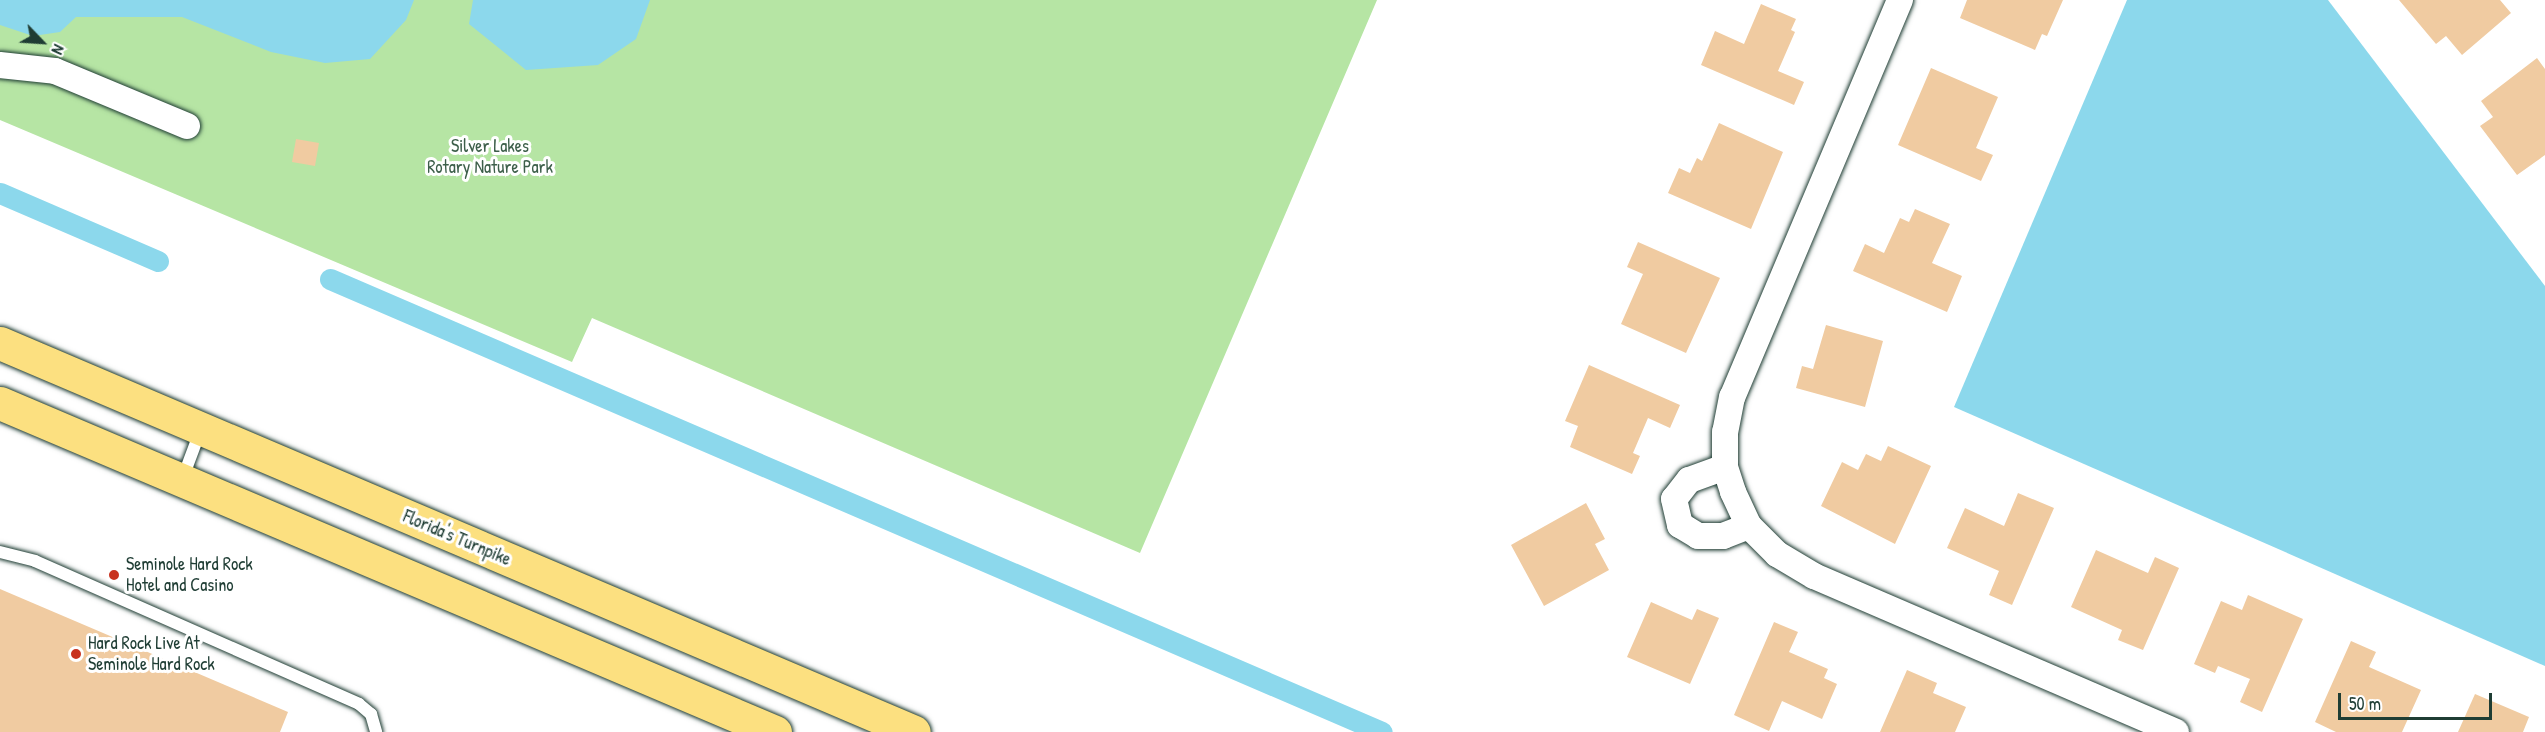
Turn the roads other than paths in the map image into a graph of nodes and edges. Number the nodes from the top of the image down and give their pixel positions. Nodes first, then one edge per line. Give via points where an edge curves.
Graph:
1 (1900, 0) edge
2 (0, 65) edge
3 (187, 126) dead end
4 (0, 343) edge
5 (0, 403) edge
6 (201, 429) junction
7 (1725, 467) junction
8 (181, 481) junction
9 (1749, 526) junction
10 (0, 552) edge
11 (376, 732) edge
12 (776, 732) edge
13 (914, 732) edge
14 (2176, 732) edge

1 - 7 street via 1732,397 1725,432
2 - 3 street via 55,71
4 - 6 highway, Florida's Turnpike
5 - 8 highway
6 - 8 lane
6 - 13 highway, Florida's Turnpike
7 - 9 street
7 - 9 street via 1689,480 1674,499 1680,525 1698,536 1723,536
8 - 12 highway
9 - 14 street via 1777,554 1814,576
10 - 11 lane via 35,561 359,704 371,714

